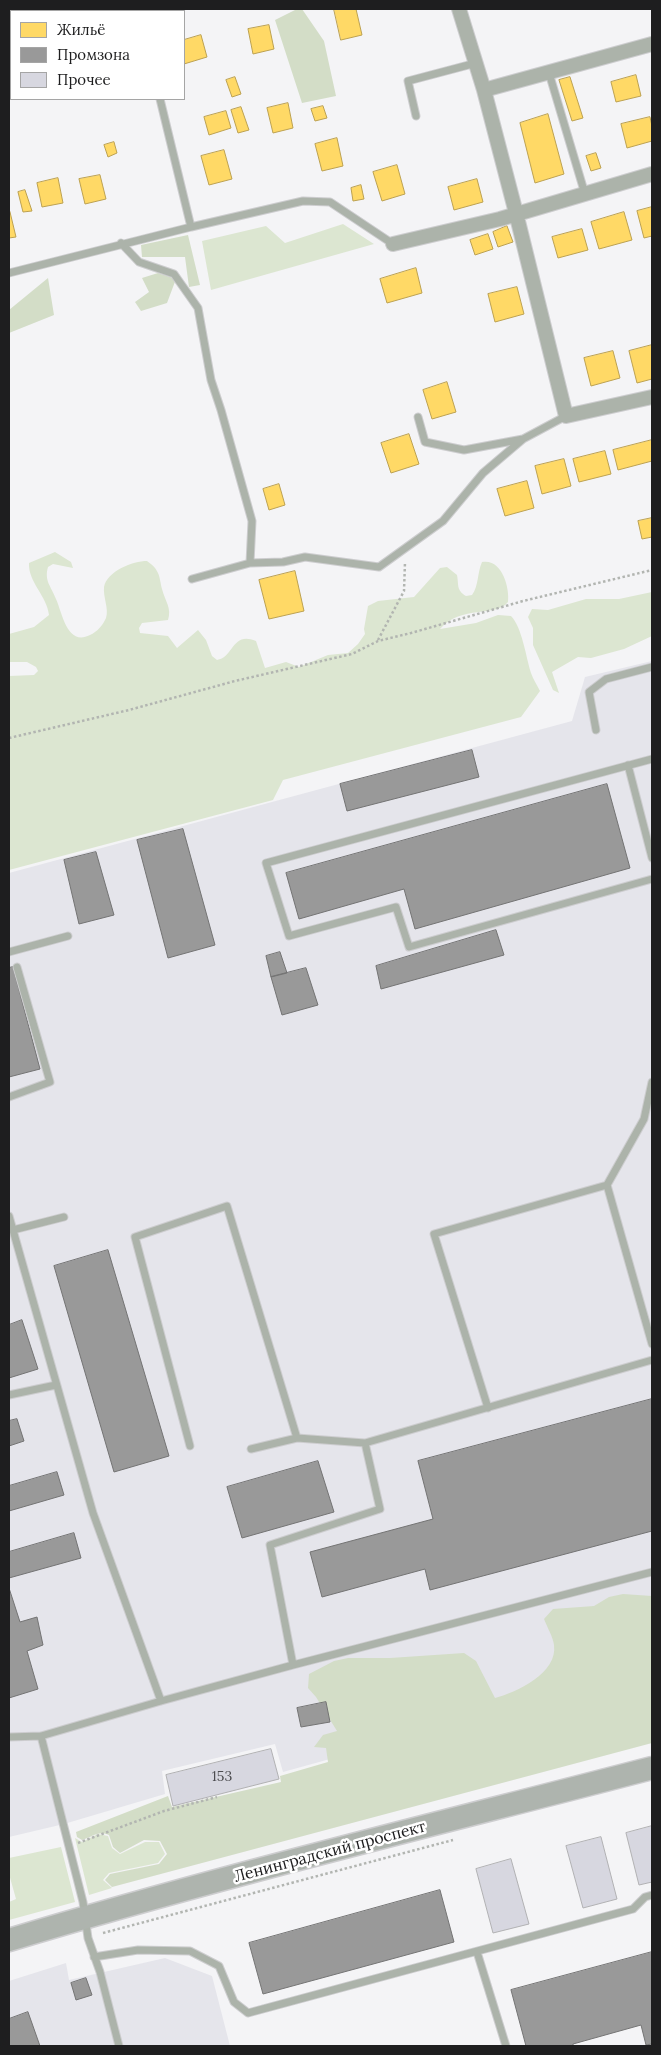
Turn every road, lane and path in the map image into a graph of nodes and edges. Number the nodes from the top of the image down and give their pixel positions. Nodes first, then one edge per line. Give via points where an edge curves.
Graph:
1 (459, 9) edge
2 (652, 44) edge
3 (476, 62) junction
4 (549, 73) junction
5 (484, 90) junction
6 (160, 100) edge
7 (416, 116) dead end
8 (652, 174) edge
9 (585, 194) junction
10 (516, 213) junction
11 (191, 227) junction
12 (121, 243) junction
13 (393, 244) joint
14 (9, 273) edge
15 (652, 397) edge
16 (566, 416) junction
17 (418, 417) dead end
18 (523, 439) junction
19 (405, 548) junction
20 (250, 563) junction
21 (652, 570) edge
22 (192, 580) dead end
23 (378, 641) junction
24 (652, 667) edge
25 (596, 730) dead end
26 (9, 738) edge
27 (652, 760) edge
28 (628, 765) junction
29 (652, 858) edge
30 (652, 879) edge
31 (68, 936) dead end
32 (9, 952) edge
33 (17, 967) dead end
34 (652, 1082) edge
35 (9, 1097) edge
36 (607, 1185) junction
37 (9, 1216) edge
38 (64, 1216) dead end
39 (13, 1230) junction
40 (652, 1344) edge
41 (652, 1360) edge
42 (56, 1385) junction
43 (9, 1394) edge
44 (488, 1408) junction
45 (297, 1438) junction
46 (365, 1443) junction
47 (190, 1446) dead end
48 (251, 1449) dead end
49 (652, 1572) edge
50 (293, 1665) junction
51 (161, 1701) junction
52 (41, 1736) junction
53 (9, 1737) edge
54 (652, 1768) edge
55 (217, 1797) dead end
56 (462, 1837) dead end
57 (69, 1846) junction
58 (652, 1895) edge
59 (85, 1917) junction
60 (101, 1934) dead end
61 (9, 1940) edge
62 (477, 1952) junction
63 (94, 1957) junction
64 (119, 2046) edge
65 (506, 2046) edge

1 - 3 street
2 - 4 street
3 - 5 street
3 - 7 lane via 408,81
4 - 5 street
4 - 9 lane
5 - 10 street
6 - 11 lane
8 - 9 street
9 - 10 street
10 - 13 street
10 - 16 street
11 - 12 lane
11 - 13 lane via 303,201 330,202
12 - 14 lane
12 - 20 lane via 139,262 174,274 198,308 211,380 252,521
15 - 16 street
16 - 18 lane
17 - 18 lane via 425,442 464,450
18 - 19 lane via 483,473 443,521
19 - 20 lane via 379,567 306,557 283,562
19 - 23 path via 404,591
20 - 22 lane
21 - 23 path
23 - 26 path via 352,654
24 - 25 lane via 606,679 589,692
27 - 28 lane
28 - 29 lane
28 - 30 lane via 266,863 289,936 396,908 408,947
31 - 32 lane
33 - 35 lane via 50,1082
34 - 36 lane via 644,1118
36 - 40 lane
36 - 44 lane via 434,1234
37 - 39 lane
38 - 39 lane
39 - 42 lane
41 - 44 lane
42 - 43 lane
42 - 51 lane via 93,1513
44 - 46 lane
45 - 46 lane
45 - 47 lane via 227,1206 135,1237
45 - 48 lane
46 - 50 lane via 380,1509 270,1545
49 - 50 lane
50 - 51 lane
51 - 52 lane
52 - 53 lane
52 - 57 lane
54 - 59 main road, Ленинградский проспект
55 - 57 path via 164,1811
56 - 60 path
57 - 59 lane
58 - 62 lane via 645,1897 634,1910
59 - 61 main road, Ленинградский проспект
59 - 63 lane
62 - 63 lane via 248,2013 234,2002 219,1966 190,1951 138,1950
62 - 65 lane
63 - 64 lane

